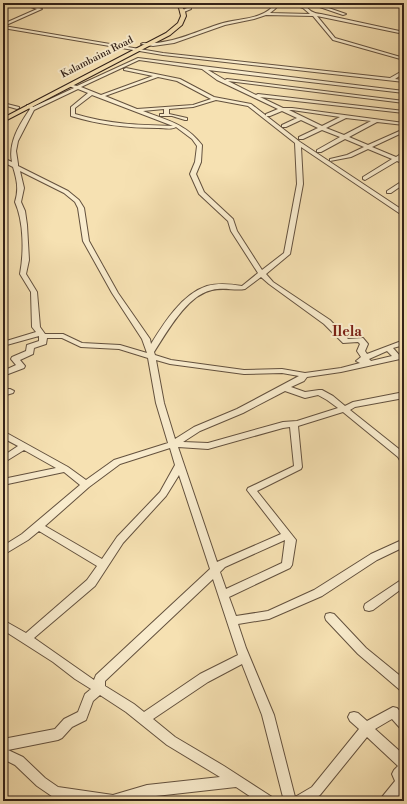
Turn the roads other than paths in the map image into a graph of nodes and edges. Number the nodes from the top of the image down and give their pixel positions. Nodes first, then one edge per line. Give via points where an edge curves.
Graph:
1 (21, 3) edge
2 (171, 3) edge
3 (176, 3) edge
4 (186, 3) edge
5 (278, 3) edge
6 (290, 3) edge
7 (310, 3) edge
8 (304, 6) edge
9 (184, 11) junction
10 (263, 14) junction
11 (313, 14) junction
12 (321, 15) junction
13 (352, 20) junction
14 (3, 26) edge
15 (404, 33) edge
16 (146, 44) junction
17 (135, 50) junction
18 (174, 55) junction
19 (208, 59) junction
20 (404, 59) edge
21 (403, 64) edge
22 (196, 66) junction
23 (202, 68) junction
24 (126, 69) dead end
25 (404, 71) edge
26 (158, 76) junction
27 (219, 79) junction
28 (392, 80) junction
29 (404, 81) edge
30 (71, 84) junction
31 (80, 88) junction
32 (92, 92) junction
33 (404, 92) edge
34 (102, 96) junction
35 (253, 96) junction
36 (213, 98) junction
37 (404, 102) edge
38 (3, 104) edge
39 (31, 107) junction
40 (17, 108) junction
41 (167, 108) junction
42 (282, 109) junction
43 (136, 110) junction
44 (404, 112) edge
45 (166, 115) junction
46 (268, 115) dead end
47 (3, 116) edge
48 (152, 116) junction
49 (344, 117) junction
50 (301, 118) junction
51 (185, 119) dead end
52 (3, 120) edge
53 (375, 121) junction
54 (398, 124) junction
55 (404, 124) edge
56 (284, 126) dead end
57 (180, 127) junction
58 (322, 128) junction
59 (404, 129) edge
60 (344, 137) junction
61 (300, 141) junction
62 (368, 147) junction
63 (319, 151) dead end
64 (404, 154) edge
65 (349, 156) junction
66 (396, 158) junction
67 (3, 160) edge
68 (332, 160) dead end
69 (404, 162) edge
70 (337, 165) dead end
71 (16, 166) junction
72 (365, 178) dead end
73 (404, 182) edge
74 (389, 192) dead end
75 (404, 214) edge
76 (262, 274) junction
77 (42, 335) junction
78 (404, 342) edge
79 (3, 344) edge
80 (389, 348) junction
81 (152, 354) junction
82 (366, 361) junction
83 (3, 374) edge
84 (305, 375) junction
85 (285, 388) junction
86 (404, 395) edge
87 (344, 410) junction
88 (294, 424) junction
89 (3, 434) edge
90 (173, 444) junction
91 (24, 446) junction
92 (3, 460) edge
93 (404, 460) edge
94 (180, 465) junction
95 (65, 470) junction
96 (3, 482) edge
97 (86, 485) junction
98 (38, 526) junction
99 (287, 534) junction
100 (404, 543) edge
101 (3, 552) edge
102 (104, 565) junction
103 (216, 570) junction
104 (404, 582) edge
105 (224, 595) junction
106 (369, 607) dead end
107 (330, 617) dead end
108 (232, 621) junction
109 (3, 624) edge
110 (26, 639) junction
111 (244, 657) junction
112 (404, 686) edge
113 (99, 689) junction
114 (354, 717) dead end
115 (144, 719) junction
116 (404, 724) edge
117 (366, 729) junction
118 (3, 745) edge
119 (3, 753) edge
120 (404, 763) edge
121 (404, 768) edge
122 (237, 781) junction
123 (403, 782) edge
124 (113, 801) edge
125 (268, 801) edge
126 (290, 801) edge
127 (300, 801) edge
128 (386, 801) edge

1 - 14 street via 40,9
2 - 16 main road, Kalambaina Road via 179,11 180,16 176,24
3 - 9 main road
4 - 9 street via 189,8
5 - 10 street via 272,10
6 - 8 street
7 - 13 street via 350,16
8 - 11 street
8 - 12 street
9 - 16 main road via 177,28
10 - 11 street
10 - 16 street via 178,40
11 - 12 street
11 - 20 street via 334,39
12 - 13 street
13 - 15 street
14 - 17 street
16 - 17 main road
17 - 18 street
17 - 30 main road
17 - 40 main road, Kalambaina Road
18 - 19 street
18 - 22 street
19 - 22 street
19 - 28 street
20 - 21 street
22 - 23 street
23 - 27 street
23 - 31 street via 138,59
23 - 33 street
24 - 26 street
25 - 28 street
26 - 34 street
26 - 36 street via 178,80
27 - 35 street
27 - 37 street
28 - 29 street
30 - 31 street
30 - 39 main road
31 - 32 street
31 - 39 street
32 - 34 street
32 - 57 street via 73,108 73,115 83,119 125,125
34 - 43 street
35 - 42 street
35 - 44 street
36 - 41 street via 214,100 193,106
36 - 61 street via 249,105
38 - 40 street
39 - 52 main road
39 - 71 street via 14,147
40 - 47 main road, Kalambaina Road
41 - 43 street
41 - 45 street
42 - 46 street
42 - 49 street
42 - 50 street
43 - 48 street
45 - 48 street
45 - 51 street
48 - 57 street
49 - 53 street
49 - 58 street
50 - 56 street
50 - 58 street
53 - 54 street
53 - 60 street
54 - 55 street
54 - 59 street
57 - 76 street via 200,146 193,174 201,193 231,220 234,231
58 - 60 street
58 - 61 street
59 - 62 street
60 - 62 street
60 - 63 street
61 - 75 street
61 - 76 street via 300,184 287,254
62 - 65 street
62 - 66 street
64 - 66 street
65 - 68 street
65 - 70 street
66 - 69 street
66 - 72 street
67 - 71 street
71 - 77 street via 22,190 18,202 24,225 26,260 22,274 34,292 36,327
71 - 81 street via 66,192 77,201 81,208 86,241 115,293 146,338
73 - 74 street
76 - 81 street via 243,288 209,288 195,295 170,320
76 - 82 street via 328,322 346,341 360,340 364,344 361,351
77 - 79 street
77 - 81 street via 63,336 80,345 120,347
77 - 83 street via 43,342 30,347 30,352 15,358 21,366
78 - 80 street
80 - 82 street
80 - 82 street via 397,357
81 - 84 street via 170,362 220,369 244,372 282,371
81 - 90 street via 160,403
82 - 84 street via 352,368
84 - 85 street
85 - 87 street via 304,395 319,392
85 - 90 street via 197,429
86 - 87 street via 353,405
87 - 88 street
87 - 93 street via 402,454
88 - 90 street via 208,446
88 - 99 street via 298,467 251,490
89 - 91 street
90 - 94 street
90 - 97 street via 117,462
91 - 92 street
91 - 95 street
94 - 102 street via 163,494 120,540
94 - 103 street via 200,531
95 - 96 street
95 - 97 street
97 - 98 street
98 - 101 street
98 - 102 street
99 - 103 street via 222,564
99 - 105 street via 291,540 287,565
100 - 108 street via 374,557 318,593 269,615
102 - 110 street via 91,583
103 - 105 street
103 - 113 street via 100,679
104 - 106 street
105 - 108 street
107 - 112 street via 362,651
108 - 111 street
109 - 110 street
110 - 113 street
111 - 115 street via 204,678
111 - 126 street via 268,715
113 - 115 street
113 - 118 street via 89,698 82,716 68,723 58,734
114 - 117 street
115 - 122 street via 171,741
116 - 117 street via 393,712
117 - 120 street
117 - 127 street via 316,791
119 - 124 street via 19,761 56,793
121 - 123 street via 398,774
122 - 124 street via 147,791
122 - 125 street
123 - 128 street

